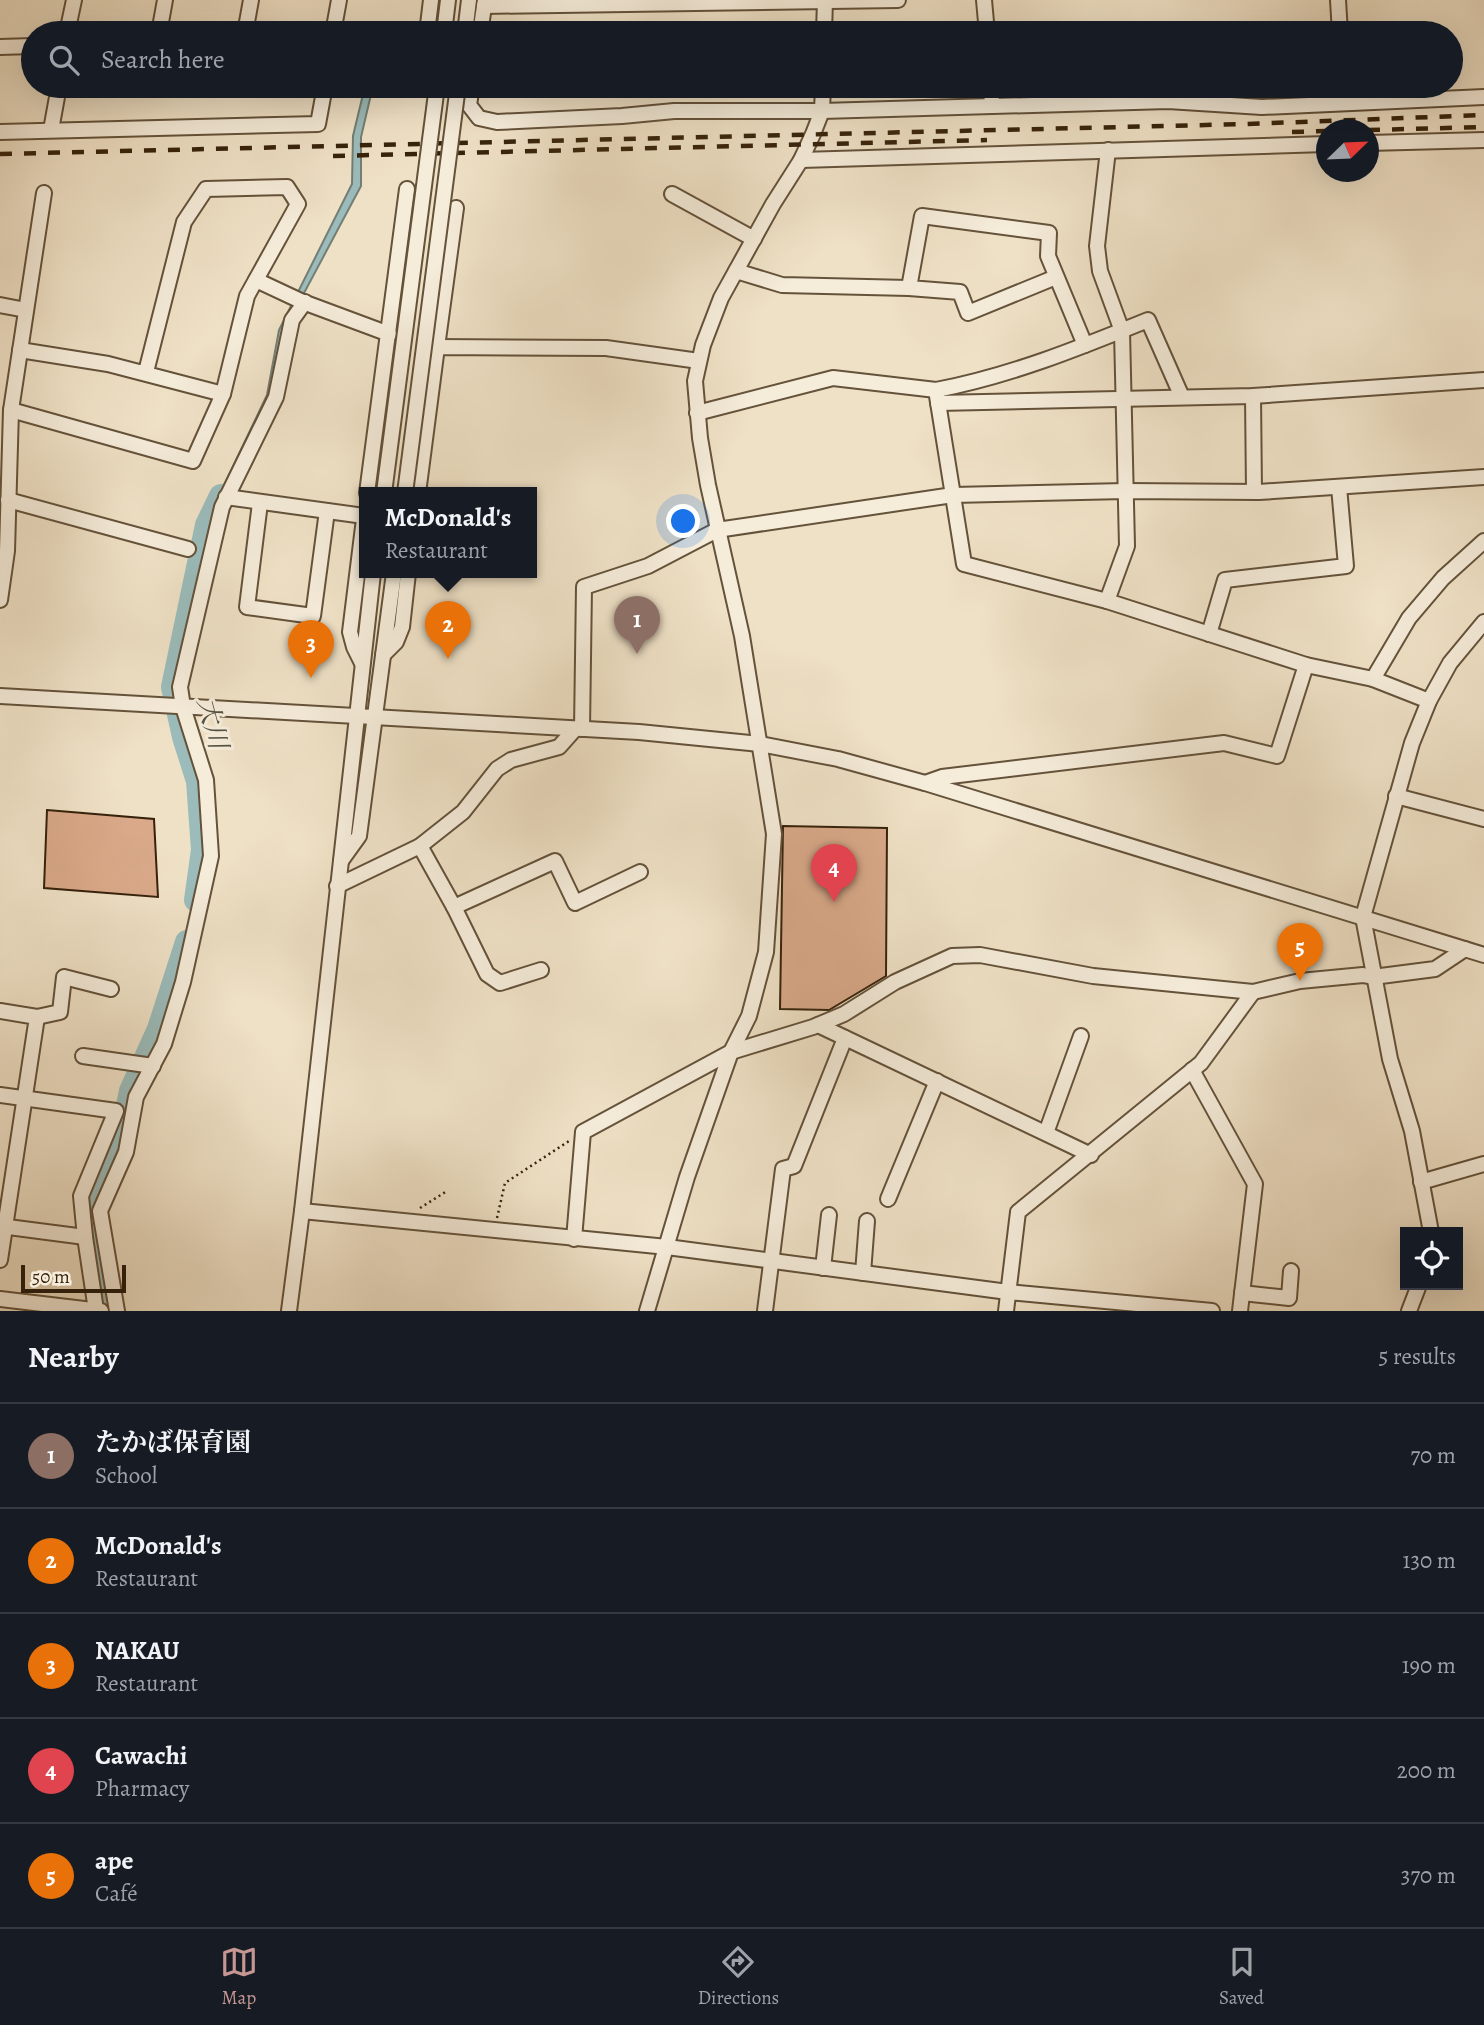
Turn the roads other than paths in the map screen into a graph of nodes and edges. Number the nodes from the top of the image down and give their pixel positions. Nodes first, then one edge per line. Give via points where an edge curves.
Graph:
1 (74, 0) edge
2 (165, 0) edge
3 (251, 0) edge
4 (339, 0) edge
5 (431, 0) edge
6 (448, 0) edge
7 (469, 0) edge
8 (898, 0) edge
9 (984, 0) edge
10 (1338, 0) edge
11 (710, 1) edge
12 (825, 1) edge
13 (598, 2) edge
14 (484, 3) edge
15 (70, 21) edge
16 (161, 21) edge
17 (247, 21) edge
18 (335, 21) edge
19 (428, 21) edge
20 (445, 21) edge
21 (466, 21) edge
22 (482, 21) edge
23 (824, 21) edge
24 (986, 21) edge
25 (1339, 21) edge
26 (21, 46) edge
27 (0, 47) edge
28 (1484, 97) edge
29 (56, 98) edge
30 (322, 98) edge
31 (435, 98) edge
32 (456, 98) edge
33 (470, 98) edge
34 (823, 98) edge
35 (991, 98) edge
36 (1343, 98) edge
37 (1456, 98) edge
38 (1463, 98) edge
39 (1343, 102) junction
40 (992, 106) junction
41 (822, 111) junction
42 (51, 130) junction
43 (0, 132) edge
44 (1484, 140) edge
45 (1379, 143) edge
46 (1316, 144) edge
47 (1108, 150) junction
48 (801, 160) junction
49 (407, 189) dead end
50 (44, 193) dead end
51 (672, 194) dead end
52 (456, 208) dead end
53 (754, 239) junction
54 (736, 271) junction
55 (1056, 277) junction
56 (256, 280) junction
57 (909, 288) junction
58 (300, 301) junction
59 (0, 305) edge
60 (26, 310) junction
61 (1122, 331) junction
62 (389, 334) junction
63 (1085, 345) junction
64 (437, 347) junction
65 (20, 350) junction
66 (699, 361) junction
67 (146, 372) junction
68 (1484, 380) edge
69 (223, 394) junction
70 (937, 396) junction
71 (1253, 396) junction
72 (1182, 397) junction
73 (1123, 398) junction
74 (11, 410) junction
75 (697, 413) junction
76 (10, 439) junction
77 (0, 451) edge
78 (1484, 477) edge
79 (1339, 486) junction
80 (369, 487) edge
81 (384, 487) edge
82 (406, 487) edge
83 (419, 487) edge
84 (1125, 491) junction
85 (1254, 492) junction
86 (953, 495) junction
87 (226, 497) junction
88 (8, 500) junction
89 (260, 503) junction
90 (327, 511) junction
91 (359, 517) edge
92 (717, 530) junction
93 (1484, 541) edge
94 (188, 549) dead end
95 (359, 559) edge
96 (372, 578) edge
97 (393, 578) edge
98 (407, 578) edge
99 (0, 600) edge
100 (1107, 601) junction
101 (1484, 622) edge
102 (1209, 634) junction
103 (383, 655) junction
104 (362, 663) junction
105 (1306, 665) junction
106 (1373, 679) junction
107 (0, 696) edge
108 (1429, 701) junction
109 (183, 707) junction
110 (357, 717) junction
111 (374, 718) junction
112 (579, 729) junction
113 (760, 744) junction
114 (925, 783) junction
115 (1396, 796) junction
116 (1484, 819) edge
117 (421, 846) junction
118 (340, 862) junction
119 (640, 873) dead end
120 (337, 886) junction
121 (454, 907) junction
122 (1363, 917) junction
123 (1465, 949) junction
124 (1484, 955) edge
125 (541, 970) dead end
126 (1373, 977) junction
127 (111, 989) dead end
128 (1253, 992) junction
129 (0, 1011) edge
130 (37, 1017) junction
131 (818, 1025) junction
132 (1081, 1036) dead end
133 (845, 1038) junction
134 (731, 1052) junction
135 (83, 1056) dead end
136 (153, 1066) junction
137 (1192, 1070) junction
138 (936, 1081) junction
139 (0, 1095) edge
140 (24, 1099) junction
141 (1046, 1133) junction
142 (1091, 1154) junction
143 (7, 1162) edge
144 (1484, 1164) edge
145 (1421, 1182) junction
146 (888, 1199) dead end
147 (302, 1211) junction
148 (829, 1215) dead end
149 (867, 1221) dead end
150 (3, 1226) edge
151 (1429, 1227) edge
152 (85, 1237) junction
153 (575, 1238) junction
154 (667, 1247) junction
155 (0, 1260) edge
156 (770, 1261) junction
157 (823, 1268) junction
158 (1292, 1271) dead end
159 (863, 1273) junction
160 (1417, 1290) edge
161 (1008, 1292) junction
162 (1242, 1293) junction
163 (0, 1299) edge
164 (72, 1309) edge
165 (99, 1311) edge
166 (117, 1311) edge
167 (289, 1311) edge
168 (647, 1311) edge
169 (765, 1311) edge
170 (1006, 1311) edge
171 (1212, 1311) edge
172 (1240, 1311) edge
173 (1409, 1311) edge

1 - 15 street
2 - 16 street
3 - 17 street
4 - 18 street
5 - 19 street
6 - 20 street
7 - 21 street
8 - 12 street
9 - 24 street
10 - 25 street
11 - 12 street
11 - 13 street
12 - 23 street
13 - 14 street
14 - 22 street
26 - 27 street
28 - 38 street
29 - 42 street
30 - 42 street via 318,124
31 - 81 street, bridge
32 - 82 street, bridge
33 - 41 street via 469,105 479,118 497,122 674,111
34 - 41 street
35 - 40 street
36 - 39 street
37 - 39 street
39 - 40 street via 1262,107 1168,101
40 - 41 street
41 - 48 street
42 - 43 street
44 - 45 street
46 - 47 street
47 - 48 street
47 - 61 street via 1097,246 1100,271
48 - 53 street
49 - 62 street
50 - 60 street
51 - 53 street
52 - 64 street
53 - 54 street
54 - 57 street via 782,285
54 - 66 street via 721,298
55 - 57 street via 968,313 960,292
55 - 57 street via 1048,256 1049,233 922,216
55 - 63 street
56 - 58 street
56 - 67 street via 298,204 287,187 206,189 184,222
56 - 69 street via 247,296
58 - 62 street
58 - 87 street via 273,404
59 - 60 street
60 - 65 street
61 - 63 street
61 - 72 street via 1148,320
61 - 73 street
62 - 80 street
63 - 70 street
64 - 66 street via 606,348
64 - 83 street
65 - 67 street
65 - 74 street
66 - 75 street
67 - 69 street
68 - 71 street
69 - 74 street via 193,461
70 - 73 street
70 - 75 street via 833,378
70 - 86 street
71 - 72 street
71 - 85 street
72 - 73 street
73 - 84 street
74 - 76 street
75 - 92 street
76 - 77 street
76 - 88 street
78 - 79 street
79 - 85 street
79 - 102 street via 1346,566 1225,580
84 - 85 street
84 - 86 street
84 - 100 street via 1127,546
86 - 92 street
86 - 100 street via 964,564
87 - 89 street
87 - 109 street via 180,687
88 - 94 street
88 - 99 street
89 - 90 street
89 - 90 street via 247,607 313,616
90 - 91 street
92 - 112 street via 648,566 584,587
92 - 113 street
93 - 106 street via 1443,578 1409,618
95 - 104 street via 350,632
96 - 104 street
97 - 103 street
98 - 103 street via 402,627
100 - 102 street
101 - 108 street via 1450,663
102 - 105 street
103 - 111 street
104 - 110 street
105 - 106 street
105 - 114 street via 1277,756 1224,743 942,776
106 - 108 street
107 - 109 street
108 - 115 street
109 - 110 street
109 - 136 street via 206,780 211,856 183,982
110 - 111 street
110 - 118 street
111 - 112 street
111 - 118 street via 359,836
112 - 113 street
112 - 117 street via 559,747 512,760 498,769 463,812
113 - 114 street
113 - 134 street via 774,834 766,951 749,1016
114 - 122 street
115 - 116 street
115 - 122 street
117 - 120 street
117 - 121 street
118 - 120 street
119 - 121 street via 575,903 555,861
120 - 147 street
121 - 125 street via 487,974 500,983
122 - 123 street
122 - 126 street
123 - 124 street
123 - 126 street via 1435,969
126 - 128 street via 1300,981
126 - 145 street
127 - 130 street via 64,977 60,1012
128 - 131 street via 1093,976 980,955 953,956 894,982
128 - 137 street
129 - 130 street
130 - 140 street
131 - 133 street
131 - 134 street
132 - 141 street
133 - 138 street
133 - 156 street via 794,1166 783,1169
134 - 153 street via 583,1132
134 - 154 street
135 - 136 street
136 - 166 street via 136,1097 126,1153 100,1212
137 - 142 street
137 - 162 street via 1255,1184
138 - 141 street
138 - 146 street
139 - 140 street
140 - 143 street
140 - 152 street via 116,1111 81,1196
141 - 142 street
142 - 161 street via 1018,1212
143 - 150 street
144 - 145 street
145 - 151 street
147 - 153 street
147 - 167 street
148 - 157 street
149 - 159 street
150 - 152 street
150 - 155 street
152 - 165 street
153 - 154 street
154 - 156 street
154 - 168 street
156 - 157 street
156 - 169 street
157 - 159 street
158 - 162 street via 1289,1298
159 - 161 street
160 - 173 street
161 - 170 street
161 - 171 street
162 - 172 street
163 - 164 street
164 - 165 street

